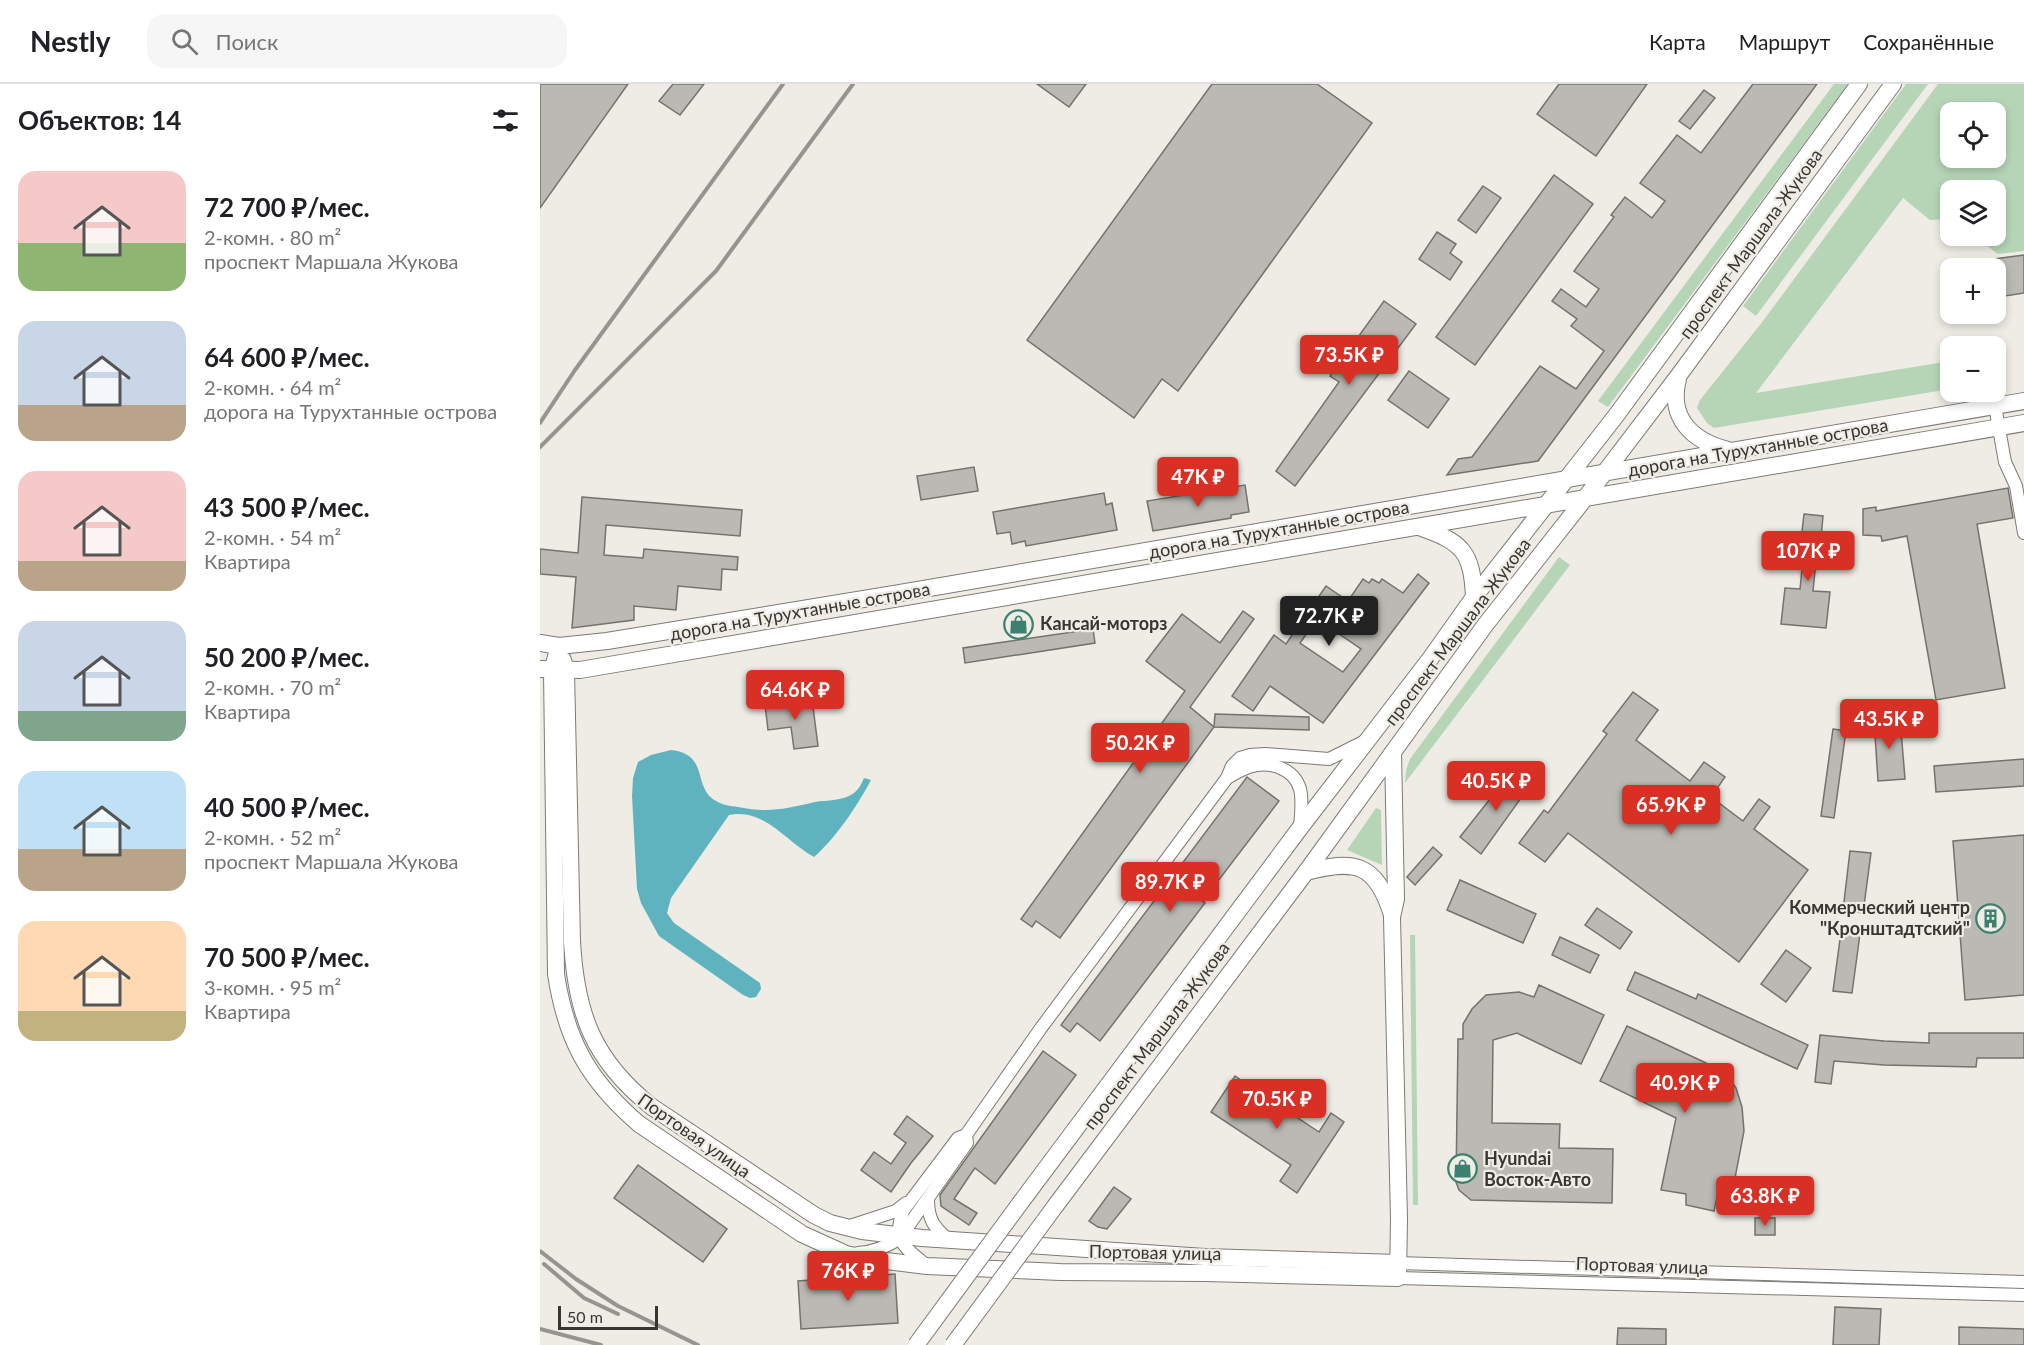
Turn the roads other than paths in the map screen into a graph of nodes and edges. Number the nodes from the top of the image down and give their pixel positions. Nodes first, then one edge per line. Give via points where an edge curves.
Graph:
1 (1859, 84) edge
2 (1893, 84) edge
3 (1679, 375) junction
4 (2024, 401) edge
5 (1995, 406) junction
6 (2024, 423) edge
7 (1999, 427) junction
8 (1732, 452) junction
9 (1605, 472) junction
10 (1567, 478) junction
11 (1586, 497) junction
12 (1547, 504) junction
13 (1418, 527) junction
14 (2024, 533) edge
15 (1474, 597) junction
16 (540, 643) edge
17 (559, 646) junction
18 (552, 670) edge
19 (1366, 740) junction
20 (1393, 752) junction
21 (1227, 778) junction
22 (1300, 828) junction
23 (1306, 872) junction
24 (1392, 917) junction
25 (966, 1135) junction
26 (909, 1200) junction
27 (928, 1200) junction
28 (846, 1227) junction
29 (899, 1237) junction
30 (949, 1240) junction
31 (846, 1254) junction
32 (927, 1266) junction
33 (1398, 1271) junction
34 (2024, 1282) edge
35 (2024, 1295) edge
36 (916, 1345) edge
37 (953, 1345) edge

1 - 10 street, проспект Маршала Жукова
2 - 3 street, проспект Маршала Жукова
3 - 8 street via 1674,395 1685,425 1696,438
3 - 9 street, проспект Маршала Жукова
4 - 5 street, дорога на Турухтанные острова
5 - 7 street
5 - 8 street, дорога на Турухтанные острова
6 - 7 street, дорога на Турухтанные острова
7 - 11 street, дорога на Турухтанные острова
7 - 14 street via 2005,462 2016,486
8 - 9 street, дорога на Турухтанные острова
9 - 10 street, дорога на Турухтанные острова
9 - 11 street, проспект Маршала Жукова
10 - 12 street, проспект Маршала Жукова
10 - 17 street, дорога на Турухтанные острова via 894,594
11 - 12 street, дорога на Турухтанные острова
11 - 20 street, проспект Маршала Жукова via 1486,624
12 - 13 street, дорога на Турухтанные острова
12 - 15 street, проспект Маршала Жукова
13 - 15 street via 1445,537 1460,548 1470,561
13 - 18 street, дорога на Турухтанные острова via 580,670
15 - 19 street, проспект Маршала Жукова
16 - 17 street, дорога на Турухтанные острова
17 - 18 street, Портовая улица
18 - 28 street, Портовая улица via 574,973 586,1024 599,1048 634,1093 799,1206
18 - 31 street, Портовая улица via 556,974 560,1004 581,1056 598,1084 639,1124 802,1234
19 - 21 street via 1329,759 1250,755 1240,758
19 - 22 street, проспект Маршала Жукова
20 - 23 street, проспект Маршала Жукова
20 - 24 street via 1396,899
21 - 22 street via 1261,764 1285,770 1299,786
21 - 25 street
22 - 36 street, проспект Маршала Жукова, bridge
23 - 24 street via 1331,865 1350,865 1365,871 1382,890
23 - 37 street, проспект Маршала Жукова, bridge
24 - 33 street
25 - 26 street via 958,1138
25 - 27 street via 967,1143
26 - 28 street via 896,1211
26 - 29 street via 899,1221
27 - 29 street
27 - 30 street via 931,1221
28 - 29 street, Портовая улица
29 - 30 street, Портовая улица
29 - 31 street via 885,1247
29 - 32 street via 907,1250
30 - 33 street, Портовая улица
31 - 32 street, Портовая улица
32 - 33 street, Портовая улица via 1060,1272
33 - 34 street, Портовая улица
33 - 35 street, Портовая улица

